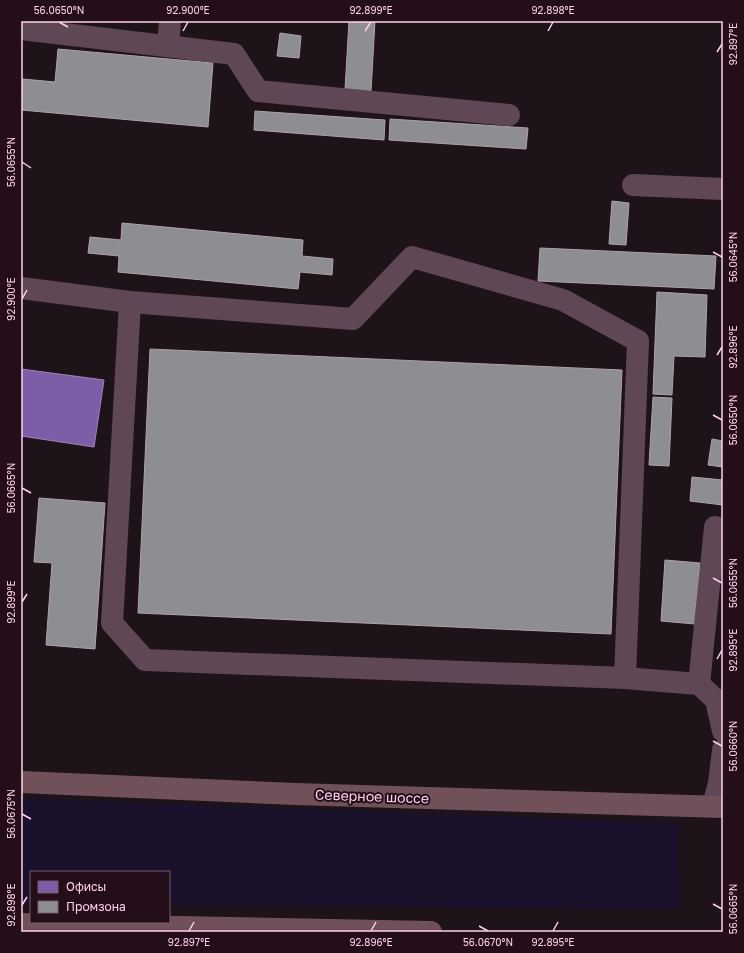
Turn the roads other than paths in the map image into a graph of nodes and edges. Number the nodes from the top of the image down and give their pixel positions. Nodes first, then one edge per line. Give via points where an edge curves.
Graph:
1 (170, 21) edge
2 (21, 29) edge
3 (168, 46) junction
4 (509, 116) dead end
5 (633, 185) dead end
6 (723, 189) edge
7 (21, 288) edge
8 (130, 302) junction
9 (715, 528) dead end
10 (625, 678) junction
11 (699, 684) junction
12 (723, 731) edge
13 (723, 750) edge
14 (21, 782) edge
15 (718, 806) edge
16 (21, 924) edge
17 (431, 932) edge

1 - 3 lane
2 - 3 lane
3 - 4 lane via 234,54 258,92
5 - 6 lane
7 - 8 lane
8 - 10 lane via 112,623 145,660
8 - 10 lane via 353,319 412,257 563,300 638,341
9 - 11 lane
10 - 11 lane
11 - 12 lane via 716,700
13 - 15 lane
14 - 15 main road, Северное шоссе via 303,794
16 - 17 main road

